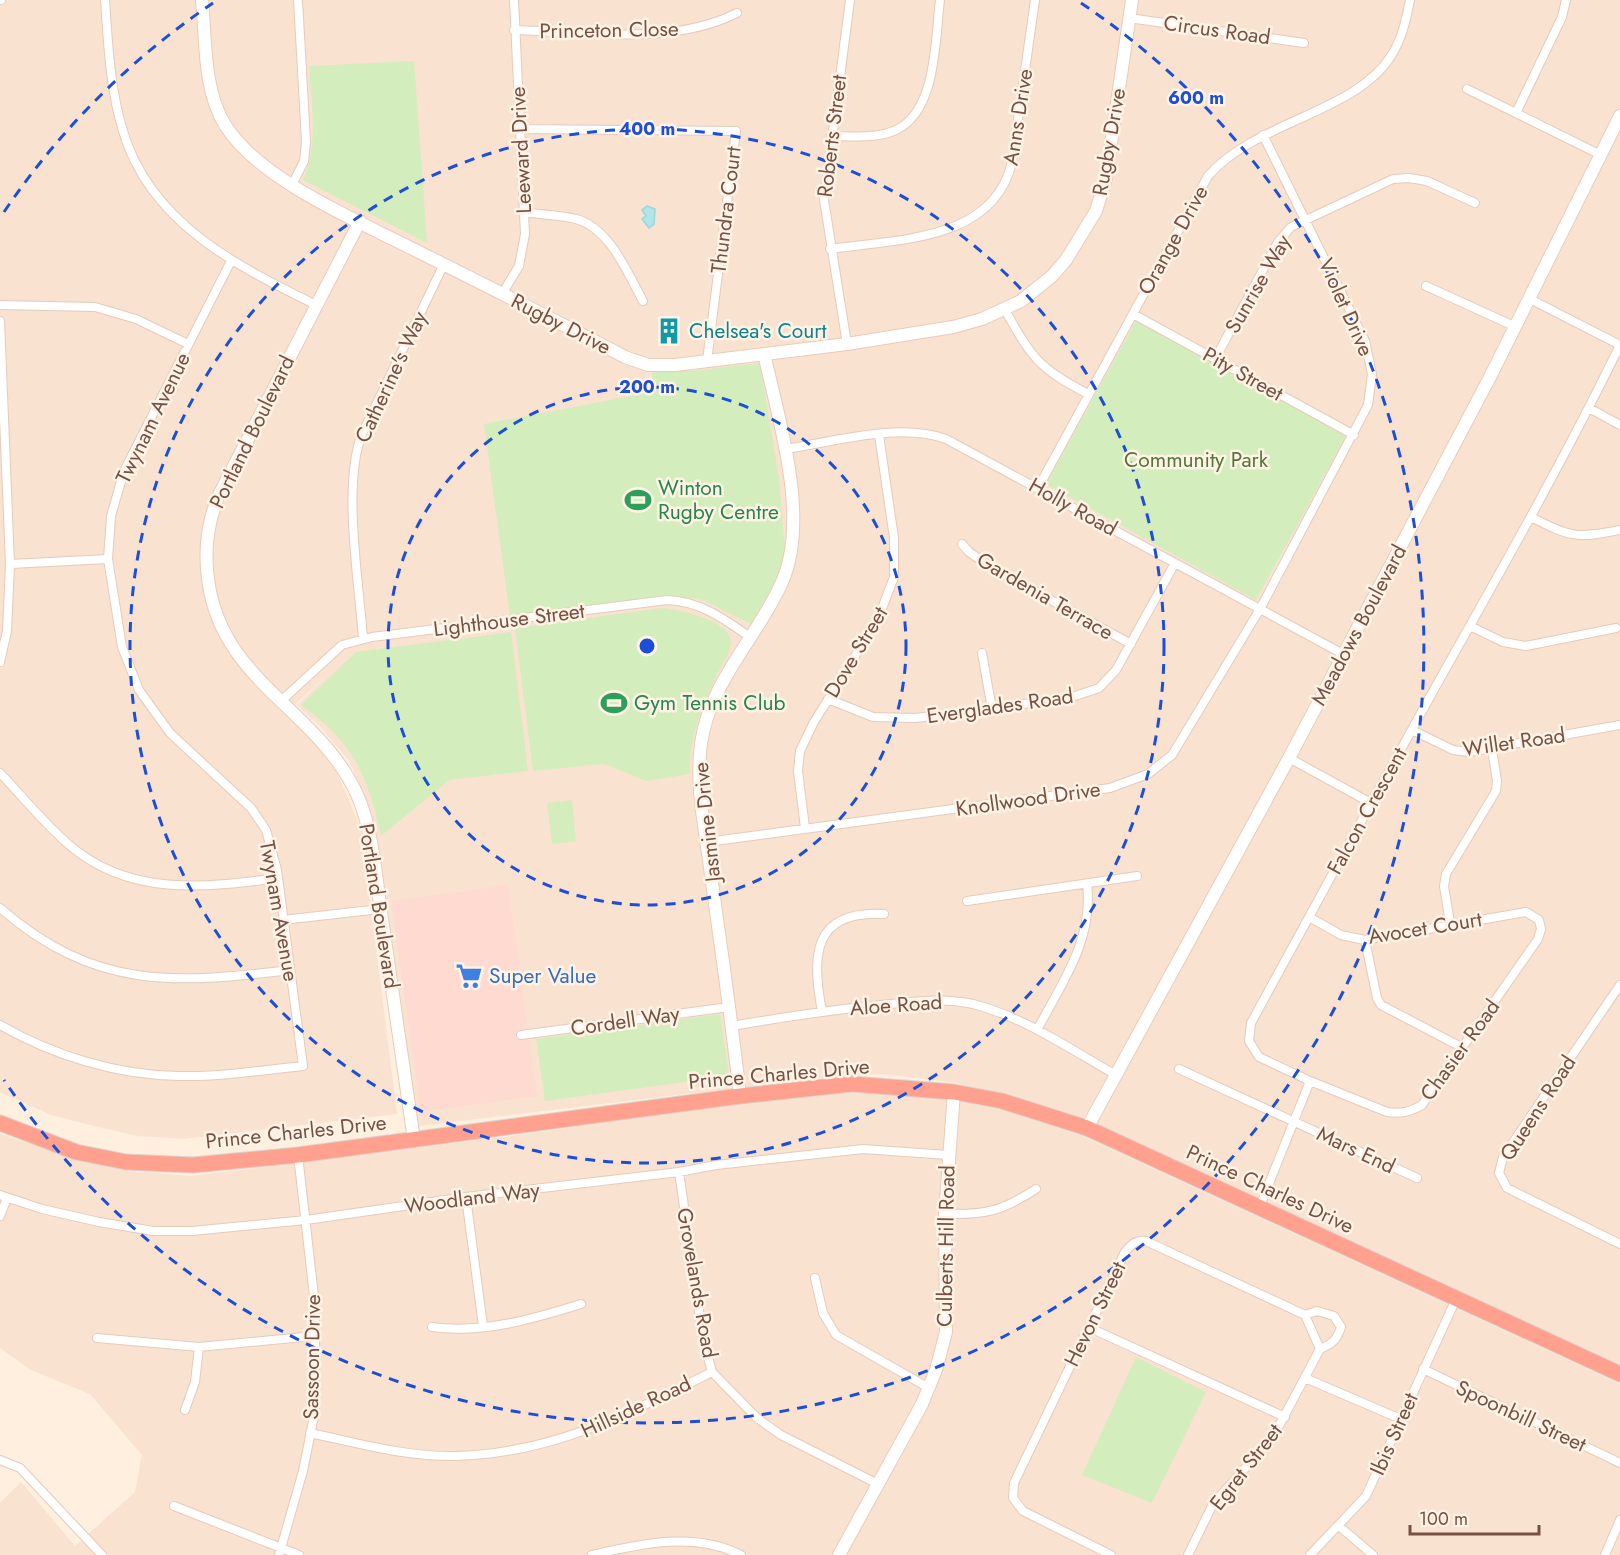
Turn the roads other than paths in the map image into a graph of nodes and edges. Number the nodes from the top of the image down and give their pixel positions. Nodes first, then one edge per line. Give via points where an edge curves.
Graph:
1 (105, 0) edge
2 (202, 0) edge
3 (298, 0) edge
4 (514, 0) edge
5 (850, 0) edge
6 (940, 0) edge
7 (1035, 0) edge
8 (1132, 0) edge
9 (1410, 0) edge
10 (1566, 0) edge
11 (737, 14) dead end
12 (1129, 18) junction
13 (514, 30) junction
14 (1304, 43) dead end
15 (1467, 89) dead end
16 (1516, 113) junction
17 (1620, 117) edge
18 (519, 129) junction
19 (1263, 135) junction
20 (831, 136) junction
21 (1601, 155) junction
22 (292, 185) junction
23 (1475, 203) dead end
24 (525, 212) junction
25 (1305, 220) junction
26 (360, 221) junction
27 (831, 249) junction
28 (231, 261) junction
29 (444, 264) junction
30 (1426, 286) dead end
31 (502, 294) junction
32 (1530, 299) junction
33 (643, 301) dead end
34 (316, 304) junction
35 (0, 305) edge
36 (1005, 310) junction
37 (1133, 314) junction
38 (0, 321) edge
39 (1516, 327) junction
40 (188, 344) junction
41 (847, 344) junction
42 (1620, 345) edge
43 (764, 354) junction
44 (1215, 359) junction
45 (707, 361) junction
46 (1088, 394) junction
47 (1589, 408) junction
48 (1620, 425) edge
49 (879, 435) junction
50 (1354, 435) junction
51 (785, 449) junction
52 (1038, 488) junction
53 (1531, 517) junction
54 (1620, 530) edge
55 (962, 544) dead end
56 (108, 559) junction
57 (1175, 563) junction
58 (10, 564) junction
59 (1260, 609) junction
60 (1470, 626) junction
61 (1616, 628) dead end
62 (750, 637) junction
63 (363, 638) junction
64 (1131, 644) junction
65 (982, 653) dead end
66 (1343, 654) junction
67 (0, 662) edge
68 (828, 699) junction
69 (280, 701) junction
70 (992, 709) junction
71 (1620, 726) edge
72 (1412, 730) junction
73 (1492, 749) junction
74 (1288, 758) junction
75 (0, 772) edge
76 (1371, 803) junction
77 (805, 828) junction
78 (707, 842) junction
79 (1137, 876) dead end
80 (278, 878) junction
81 (1087, 884) junction
82 (967, 901) dead end
83 (0, 908) edge
84 (380, 909) junction
85 (884, 914) dead end
86 (1309, 917) junction
87 (283, 920) junction
88 (1450, 923) junction
89 (1541, 924) joint
90 (1365, 940) junction
91 (290, 970) junction
92 (1620, 985) edge
93 (729, 1007) junction
94 (822, 1012) junction
95 (0, 1025) edge
96 (732, 1026) junction
97 (1037, 1030) junction
98 (521, 1035) dead end
99 (1463, 1048) junction
100 (1179, 1069) dead end
101 (1116, 1075) junction
102 (1310, 1081) junction
103 (954, 1092) junction
104 (740, 1096) junction
105 (1294, 1121) junction
106 (0, 1123) edge
107 (1088, 1128) junction
108 (414, 1140) junction
109 (298, 1155) junction
110 (948, 1155) junction
111 (679, 1172) junction
112 (1417, 1178) dead end
113 (1036, 1189) dead end
114 (3, 1196) edge
115 (466, 1197) junction
116 (1260, 1206) junction
117 (945, 1215) junction
118 (0, 1216) edge
119 (306, 1220) junction
120 (1620, 1244) edge
121 (815, 1278) dead end
122 (1456, 1299) junction
123 (581, 1304) dead end
124 (1305, 1315) junction
125 (483, 1326) junction
126 (432, 1327) dead end
127 (1088, 1328) junction
128 (315, 1336) junction
129 (97, 1338) dead end
130 (199, 1347) junction
131 (1320, 1349) junction
132 (1423, 1369) junction
133 (712, 1371) junction
134 (1620, 1374) edge
135 (1305, 1378) junction
136 (929, 1388) junction
137 (184, 1410) dead end
138 (1285, 1417) junction
139 (1403, 1420) junction
140 (310, 1433) junction
141 (0, 1460) edge
142 (1620, 1463) edge
143 (878, 1484) junction
144 (174, 1506) dead end
145 (1620, 1520) edge
146 (1339, 1526) junction
147 (280, 1552) edge
148 (102, 1555) edge
149 (299, 1555) edge
150 (592, 1555) edge
151 (741, 1555) edge
152 (839, 1555) edge
153 (1112, 1555) edge
154 (1188, 1555) edge
155 (1310, 1555) edge
156 (1373, 1555) edge
157 (1605, 1555) edge

1 - 28 street via 116,99 129,148 148,183 171,212 198,238
2 - 22 street, Rugby Drive via 210,81 220,115 250,156
3 - 22 street via 306,142 304,161
4 - 13 street, Leeward Drive
5 - 20 street, Roberts Street
6 - 20 street via 928,84 917,112 901,127 887,133
7 - 27 street, Anns Drive via 1012,162 1007,180 994,199 971,219 951,229
8 - 12 street, Rugby Drive
9 - 19 street, Orange Drive via 1398,43 1374,76 1349,94
10 - 16 street via 1562,17
11 - 13 street, Princeton Close via 708,25 662,32
12 - 14 street, Circus Road
12 - 36 street, Rugby Drive via 1106,178 1096,211 1077,246 1052,276
13 - 18 street, Leeward Drive
15 - 16 street
16 - 21 street
17 - 21 street, Meadows Boulevard
18 - 24 street, Leeward Drive
18 - 45 street, Thundra Court via 736,131
19 - 25 street, Violet Drive
19 - 37 street, Orange Drive via 1226,158 1201,185
20 - 27 street, Roberts Street via 824,200
21 - 32 street, Meadows Boulevard
22 - 26 street, Rugby Drive
23 - 25 street, Sunrise Way via 1427,181 1400,178 1369,188
24 - 31 street, Leeward Drive via 523,254
24 - 33 street via 577,220 595,229 610,244
25 - 44 street, Sunrise Way via 1281,236
25 - 50 street, Violet Drive via 1361,330 1370,357 1372,390
26 - 29 street, Rugby Drive
26 - 34 street, Portland Boulevard
27 - 41 street, Roberts Street
28 - 34 street
28 - 40 street, Twynam Avenue
29 - 31 street, Rugby Drive
29 - 63 street, Catherine's Way via 354,458 352,488
30 - 39 street
31 - 45 street, Rugby Drive via 641,364
32 - 39 street, Meadows Boulevard
32 - 42 street
34 - 69 street, Portland Boulevard via 228,476 207,531 208,581 220,628 247,669
35 - 40 street via 95,307 135,319
36 - 41 street, Rugby Drive via 953,327
36 - 46 street via 1035,360
37 - 44 street, Pity Street
37 - 46 street, Orange Drive
38 - 58 street
39 - 66 street, Meadows Boulevard
40 - 56 street, Twynam Avenue via 124,471 111,516
41 - 43 street, Rugby Drive
42 - 47 street, Falcon Crescent
43 - 45 street, Rugby Drive
43 - 51 street, Jasmine Drive
44 - 50 street, Pity Street
46 - 52 street, Orange Drive
47 - 48 street
47 - 53 street, Falcon Crescent
49 - 51 street, Holly Road
49 - 52 street, Holly Road via 910,432 937,436
49 - 68 street, Dove Street via 894,538 894,577 878,619
50 - 59 street, Violet Drive
51 - 62 street, Jasmine Drive via 793,524 790,559 777,593
52 - 57 street, Holly Road
53 - 54 street via 1576,537
53 - 60 street, Falcon Crescent
55 - 64 street, Gardenia Terrace via 990,567
56 - 58 street
56 - 80 street, Twynam Avenue via 122,647 139,690 170,733 240,795 260,819
57 - 59 street, Holly Road
57 - 64 street, Everglades Road
58 - 67 street via 8,632
59 - 66 street, Holly Road
59 - 77 street, Knollwood Drive via 1178,748 1161,766 1140,778 1098,790
60 - 61 street via 1503,642 1526,646
60 - 72 street, Falcon Crescent
62 - 63 street, Lighthouse Street via 706,609 667,600
62 - 78 street, Jasmine Drive via 715,697 703,732 699,775
63 - 69 street, Lighthouse Street via 338,648
64 - 70 street, Everglades Road via 1112,676 1094,690 1061,700
65 - 70 street
66 - 74 street, Meadows Boulevard
68 - 70 street, Everglades Road via 864,715 890,719
68 - 77 street, Dove Street via 799,758 798,782
69 - 84 street, Portland Boulevard via 323,743 357,796 369,833
71 - 73 street, Willet Road
72 - 73 street, Willet Road via 1453,750
72 - 76 street, Falcon Crescent
73 - 88 street via 1496,791 1446,874
74 - 76 street
74 - 101 street, Meadows Boulevard
75 - 80 street via 68,844 112,872 148,883 186,887
76 - 86 street, Falcon Crescent
77 - 78 street, Knollwood Drive
78 - 93 street, Jasmine Drive
79 - 81 street
80 - 87 street, Twynam Avenue
81 - 82 street
81 - 97 street via 1089,907 1083,941
83 - 91 street via 67,952 125,974 192,980
84 - 87 street
84 - 108 street, Portland Boulevard
85 - 94 street via 847,918 823,937 816,955
86 - 90 street, Avocet Court via 1341,934
86 - 102 street, Falcon Crescent via 1249,1032 1249,1041 1259,1057
87 - 91 street, Twynam Avenue
88 - 89 street, Avocet Court via 1526,912
88 - 90 street, Avocet Court
89 - 99 street, Chasier Road via 1538,939
90 - 99 street via 1381,1005
91 - 95 street, Twynam Avenue via 303,1066 203,1076 135,1072 68,1056
92 - 120 street, Queens Road via 1503,1157 1499,1173 1507,1188
93 - 96 street, Jasmine Drive
93 - 98 street, Cordell Way
94 - 96 street, Aloe Road
94 - 97 street, Aloe Road via 929,1000 953,1001 995,1011
96 - 104 street, Jasmine Drive
97 - 101 street, Aloe Road
99 - 102 street, Chasier Road via 1422,1105 1400,1114
100 - 105 street, Mars End
101 - 107 street, Meadows Boulevard
102 - 105 street
103 - 104 highway, Prince Charles Drive via 852,1084
103 - 107 highway, Prince Charles Drive via 1002,1101
103 - 110 street, Culberts Hill Road
104 - 108 highway, Prince Charles Drive
105 - 112 street, Mars End
105 - 116 street
106 - 109 highway, Prince Charles Drive via 76,1152 126,1162 193,1165
107 - 116 highway, Prince Charles Drive
108 - 109 highway, Prince Charles Drive
109 - 119 street, Sassoon Drive
110 - 111 street, Woodland Way via 863,1149
110 - 117 street, Culberts Hill Road
111 - 115 street, Woodland Way
111 - 133 street, Grovelands Road via 703,1339
113 - 117 street via 1008,1207 975,1215
114 - 118 street
114 - 119 street, Woodland Way via 42,1209 153,1231
115 - 119 street, Woodland Way
115 - 125 street
116 - 122 highway, Prince Charles Drive
117 - 136 street, Culberts Hill Road via 946,1332
119 - 128 street, Sassoon Drive
121 - 136 street via 822,1313 836,1335
122 - 132 street, Ibis Street
122 - 134 highway, Prince Charles Drive
123 - 125 street via 538,1318
124 - 127 street, Hevon Street via 1137,1240 1125,1252
124 - 131 street
124 - 131 street, Hevon Street via 1325,1312 1341,1327 1335,1342
125 - 126 street via 455,1330
127 - 138 street
127 - 153 street, Hevon Street via 1014,1483 1013,1498 1023,1511
128 - 130 street
128 - 140 street, Sassoon Drive via 315,1411
129 - 130 street
130 - 137 street via 195,1382
131 - 135 street, Egret Street
132 - 139 street, Ibis Street
132 - 142 street, Spoonbill Street
133 - 140 street, Hillside Road via 614,1421 512,1451 454,1456 405,1453
133 - 143 street, Grovelands Road via 765,1424
135 - 138 street, Egret Street
135 - 139 street
136 - 143 street, Culberts Hill Road
138 - 154 street, Egret Street via 1273,1437 1213,1504
139 - 146 street, Ibis Street via 1366,1496
140 - 147 street, Sassoon Drive
141 - 148 street via 20,1468
143 - 152 street, Culberts Hill Road
144 - 147 street
145 - 157 street
146 - 155 street, Ibis Street
146 - 156 street
147 - 149 street
150 - 151 street via 654,1542 691,1542 727,1548

